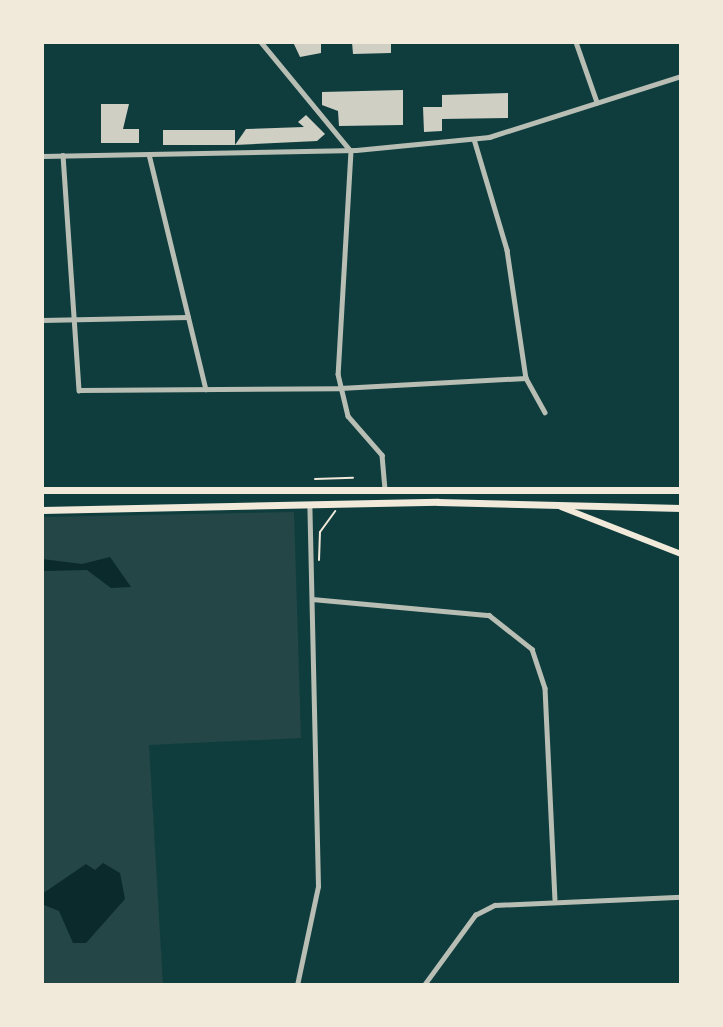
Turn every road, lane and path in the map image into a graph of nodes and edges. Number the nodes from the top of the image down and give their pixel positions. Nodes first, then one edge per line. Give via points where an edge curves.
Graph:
1 (261, 42) edge
2 (576, 42) edge
3 (681, 76) edge
4 (597, 102) junction
5 (474, 139) junction
6 (351, 151) junction
7 (149, 154) junction
8 (63, 155) junction
9 (42, 156) edge
10 (188, 317) junction
11 (73, 319) junction
12 (42, 320) edge
13 (526, 378) junction
14 (340, 388) junction
15 (206, 389) junction
16 (545, 412) dead end
17 (353, 478) dead end
18 (315, 479) dead end
19 (385, 488) junction
20 (42, 490) edge
21 (681, 490) edge
22 (309, 504) junction
23 (555, 506) junction
24 (681, 508) edge
25 (42, 510) edge
26 (320, 532) dead end
27 (681, 554) edge
28 (319, 560) dead end
29 (312, 599) junction
30 (681, 897) edge
31 (555, 899) junction
32 (297, 985) edge
33 (424, 985) edge

1 - 6 street
2 - 4 street
3 - 4 street
4 - 5 street
5 - 6 street
5 - 13 street via 510,261
6 - 7 street
6 - 14 street
7 - 8 street
7 - 10 street
8 - 9 street
8 - 11 street
10 - 11 street
10 - 15 street
11 - 12 street
11 - 15 street via 79,390
13 - 14 street
13 - 16 street
14 - 15 street
14 - 19 street via 348,416 382,455
17 - 18 path
19 - 20 highway
19 - 21 highway
22 - 23 highway
22 - 25 highway
22 - 29 street
23 - 24 highway
23 - 27 main road via 637,531
26 - 28 path
29 - 31 street via 489,615 532,649 545,688
29 - 32 street via 318,886
30 - 31 street
31 - 33 street via 495,905 475,915

